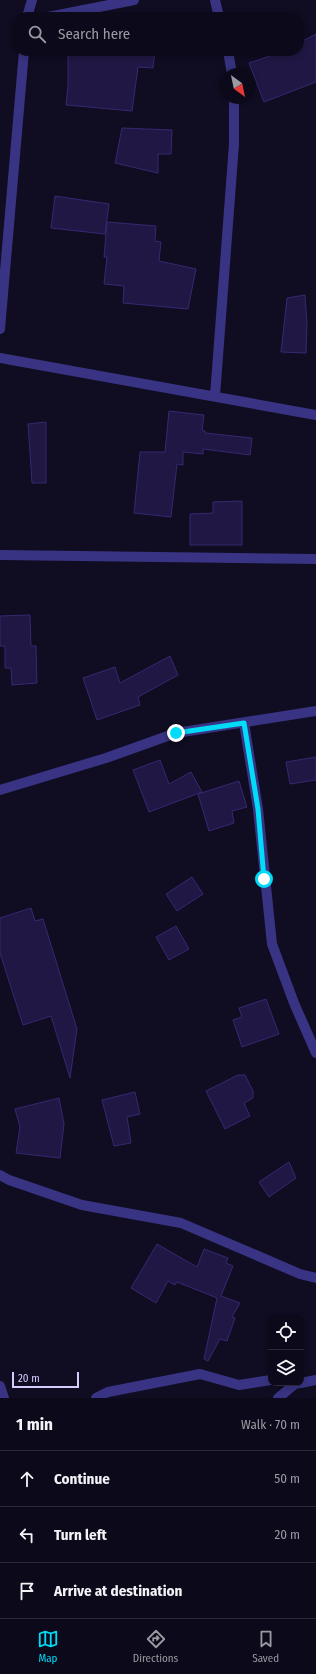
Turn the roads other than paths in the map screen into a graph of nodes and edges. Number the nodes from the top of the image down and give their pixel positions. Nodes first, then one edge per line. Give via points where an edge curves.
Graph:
1 (32, 0) edge
2 (134, 0) edge
3 (215, 0) edge
4 (28, 12) edge
5 (73, 12) edge
6 (218, 12) edge
7 (24, 56) edge
8 (229, 56) edge
9 (231, 68) edge
10 (234, 104) edge
11 (0, 329) edge
12 (0, 358) edge
13 (215, 396) junction
14 (316, 415) edge
15 (0, 555) edge
16 (316, 560) edge
17 (316, 711) edge
18 (244, 723) junction
19 (0, 790) edge
20 (316, 1054) edge
21 (0, 1175) edge
22 (316, 1278) edge
23 (268, 1380) edge
24 (316, 1380) edge
25 (304, 1382) edge
26 (0, 1386) edge
27 (293, 1386) edge
28 (4, 1398) edge
29 (96, 1398) edge
30 (278, 1398) edge

1 - 4 street
2 - 5 street
3 - 6 street
7 - 11 street
8 - 9 street
10 - 13 street via 234,144
12 - 13 street
13 - 14 street
15 - 16 street
17 - 18 street
18 - 19 street via 176,733 106,758
18 - 20 street via 258,809 272,944
21 - 22 street via 82,1205 181,1223 300,1274
23 - 29 street via 239,1385 200,1374 108,1392
24 - 25 street
26 - 28 street
27 - 30 street

